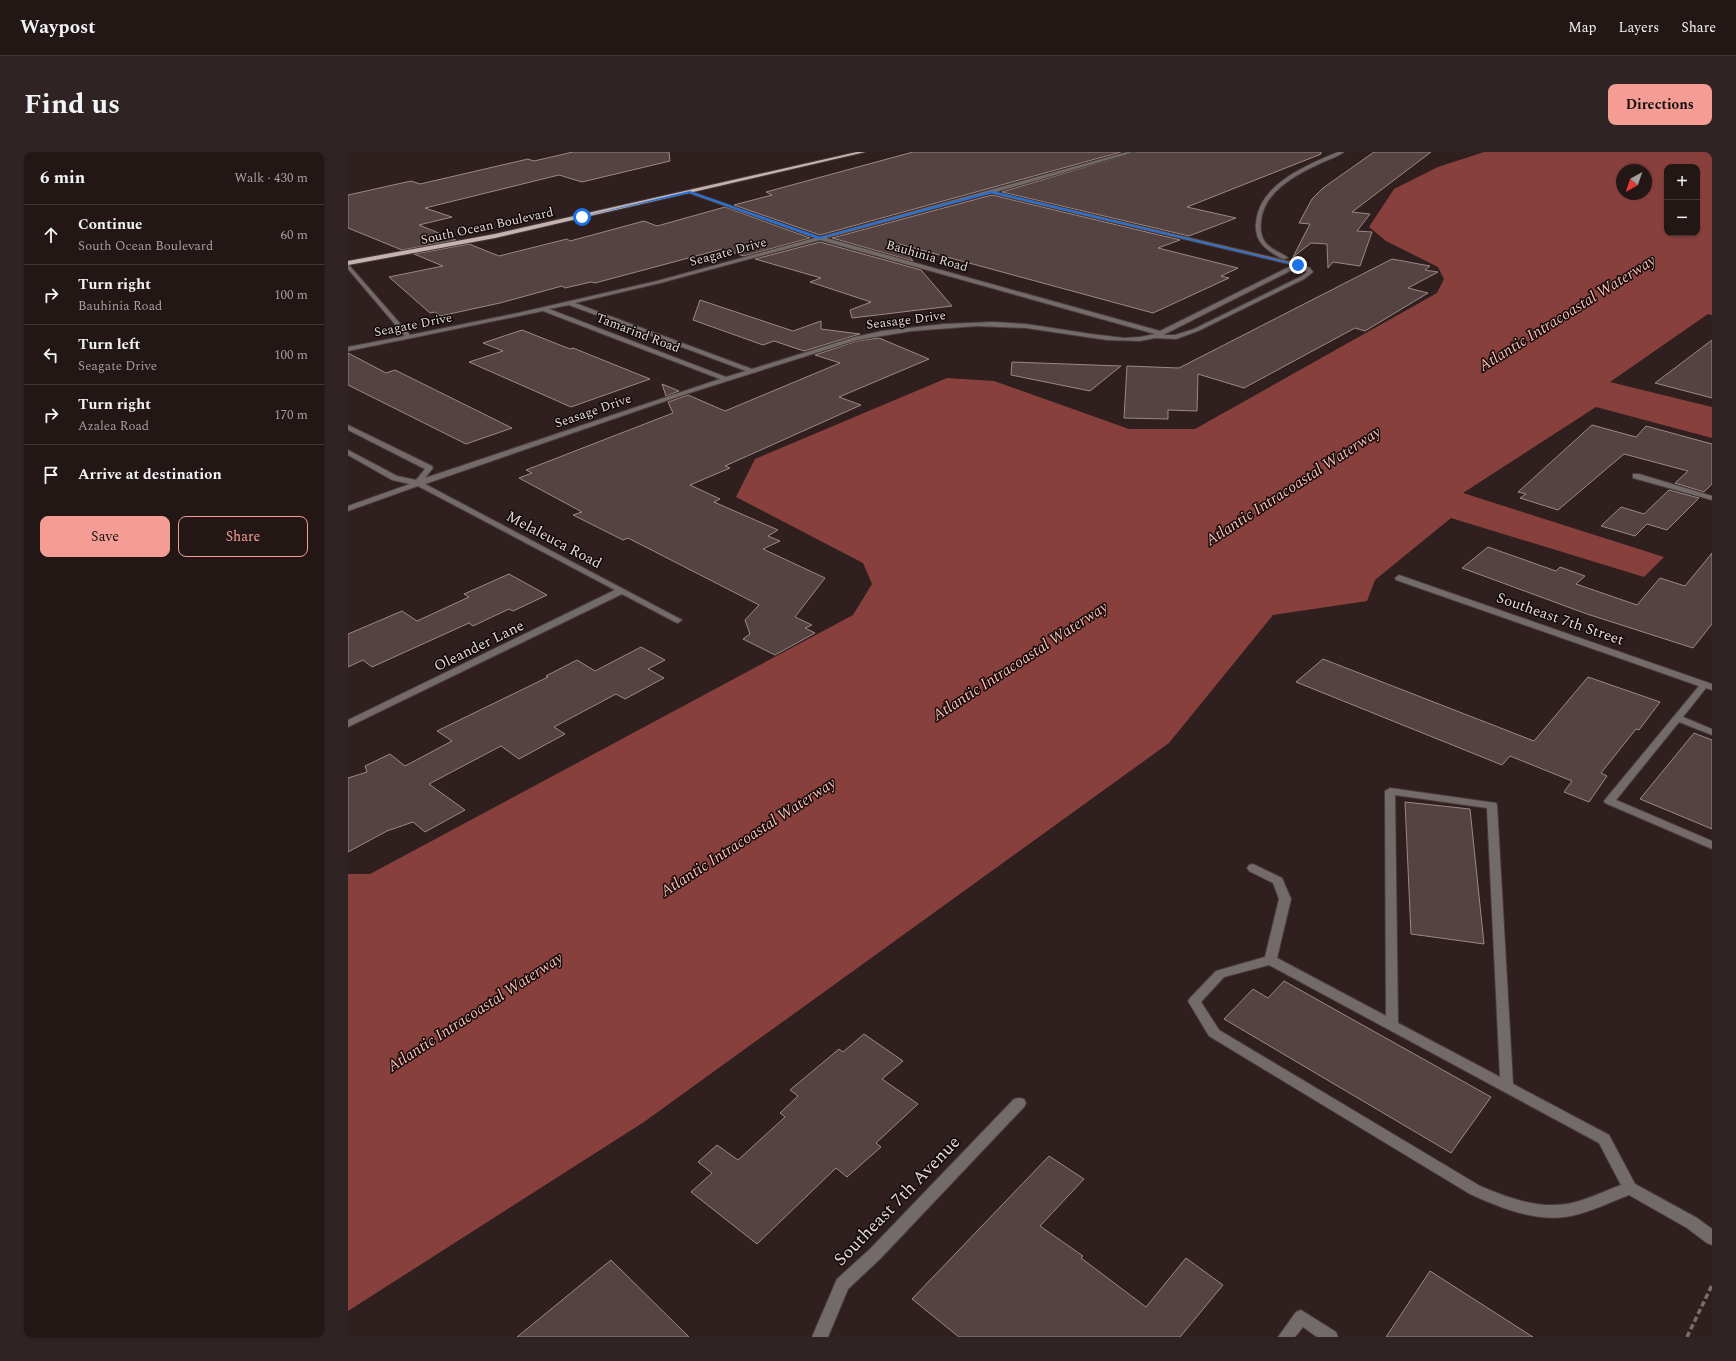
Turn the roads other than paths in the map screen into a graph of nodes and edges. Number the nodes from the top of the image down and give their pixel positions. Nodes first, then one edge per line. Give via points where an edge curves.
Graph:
1 (863, 152) edge
2 (1132, 152) edge
3 (1342, 152) edge
4 (690, 192) junction
5 (992, 192) junction
6 (819, 238) junction
7 (348, 265) edge
8 (1298, 265) junction
9 (569, 303) junction
10 (543, 309) junction
11 (1157, 335) junction
12 (409, 337) junction
13 (348, 349) edge
14 (751, 371) junction
15 (726, 379) junction
16 (348, 427) edge
17 (348, 452) edge
18 (1636, 476) dead end
19 (418, 483) junction
20 (1712, 498) edge
21 (348, 509) edge
22 (1399, 578) dead end
23 (621, 591) junction
24 (678, 620) dead end
25 (1708, 685) edge
26 (1677, 718) junction
27 (348, 724) edge
28 (1712, 732) edge
29 (1712, 845) edge
30 (1253, 868) dead end
31 (1270, 960) junction
32 (1392, 1026) junction
33 (1507, 1087) junction
34 (1019, 1103) dead end
35 (1630, 1188) junction
36 (1712, 1238) edge
37 (820, 1337) edge
38 (1286, 1337) edge
39 (1330, 1337) edge

1 - 4 main road, South Ocean Boulevard
2 - 5 street, Seagate Drive
3 - 8 street via 1295,174 1277,189 1260,210 1257,219 1264,244 1268,249
4 - 6 street, Bauhinia Road
4 - 7 main road, South Ocean Boulevard via 495,236
5 - 6 street, Seagate Drive
5 - 8 street
6 - 9 street, Seagate Drive via 658,282
6 - 11 street, Bauhinia Road
7 - 12 street
8 - 11 street, Seasage Drive
8 - 11 street via 1310,272 1196,330 1176,337
9 - 10 street, Seagate Drive
9 - 14 street, Tamarind Road
10 - 12 street, Seagate Drive
10 - 15 street, Tamarind Road
11 - 14 street, Seasage Drive via 1129,340 1023,325 938,326 859,338 819,348
12 - 13 street, Seagate Drive
14 - 15 street, Seasage Drive
15 - 19 street, Seasage Drive
16 - 19 street via 429,468
17 - 19 street, Melaleuca Road via 395,478
18 - 20 street
19 - 21 street, Seasage Drive
19 - 23 street, Melaleuca Road
22 - 25 street, Southeast 7th Street
23 - 24 street, Melaleuca Road
23 - 27 street, Oleander Lane
25 - 26 street
26 - 28 street
26 - 29 street via 1609,801
30 - 31 street via 1278,881 1285,899
31 - 32 street
31 - 35 street via 1220,974 1194,1002 1214,1033 1475,1190 1504,1204 1535,1211 1564,1210
32 - 33 street
32 - 33 street via 1390,791 1492,805
33 - 35 street via 1604,1139
34 - 37 street, Southeast 7th Avenue via 875,1254 842,1284
35 - 36 street via 1692,1223
38 - 39 street via 1302,1317

